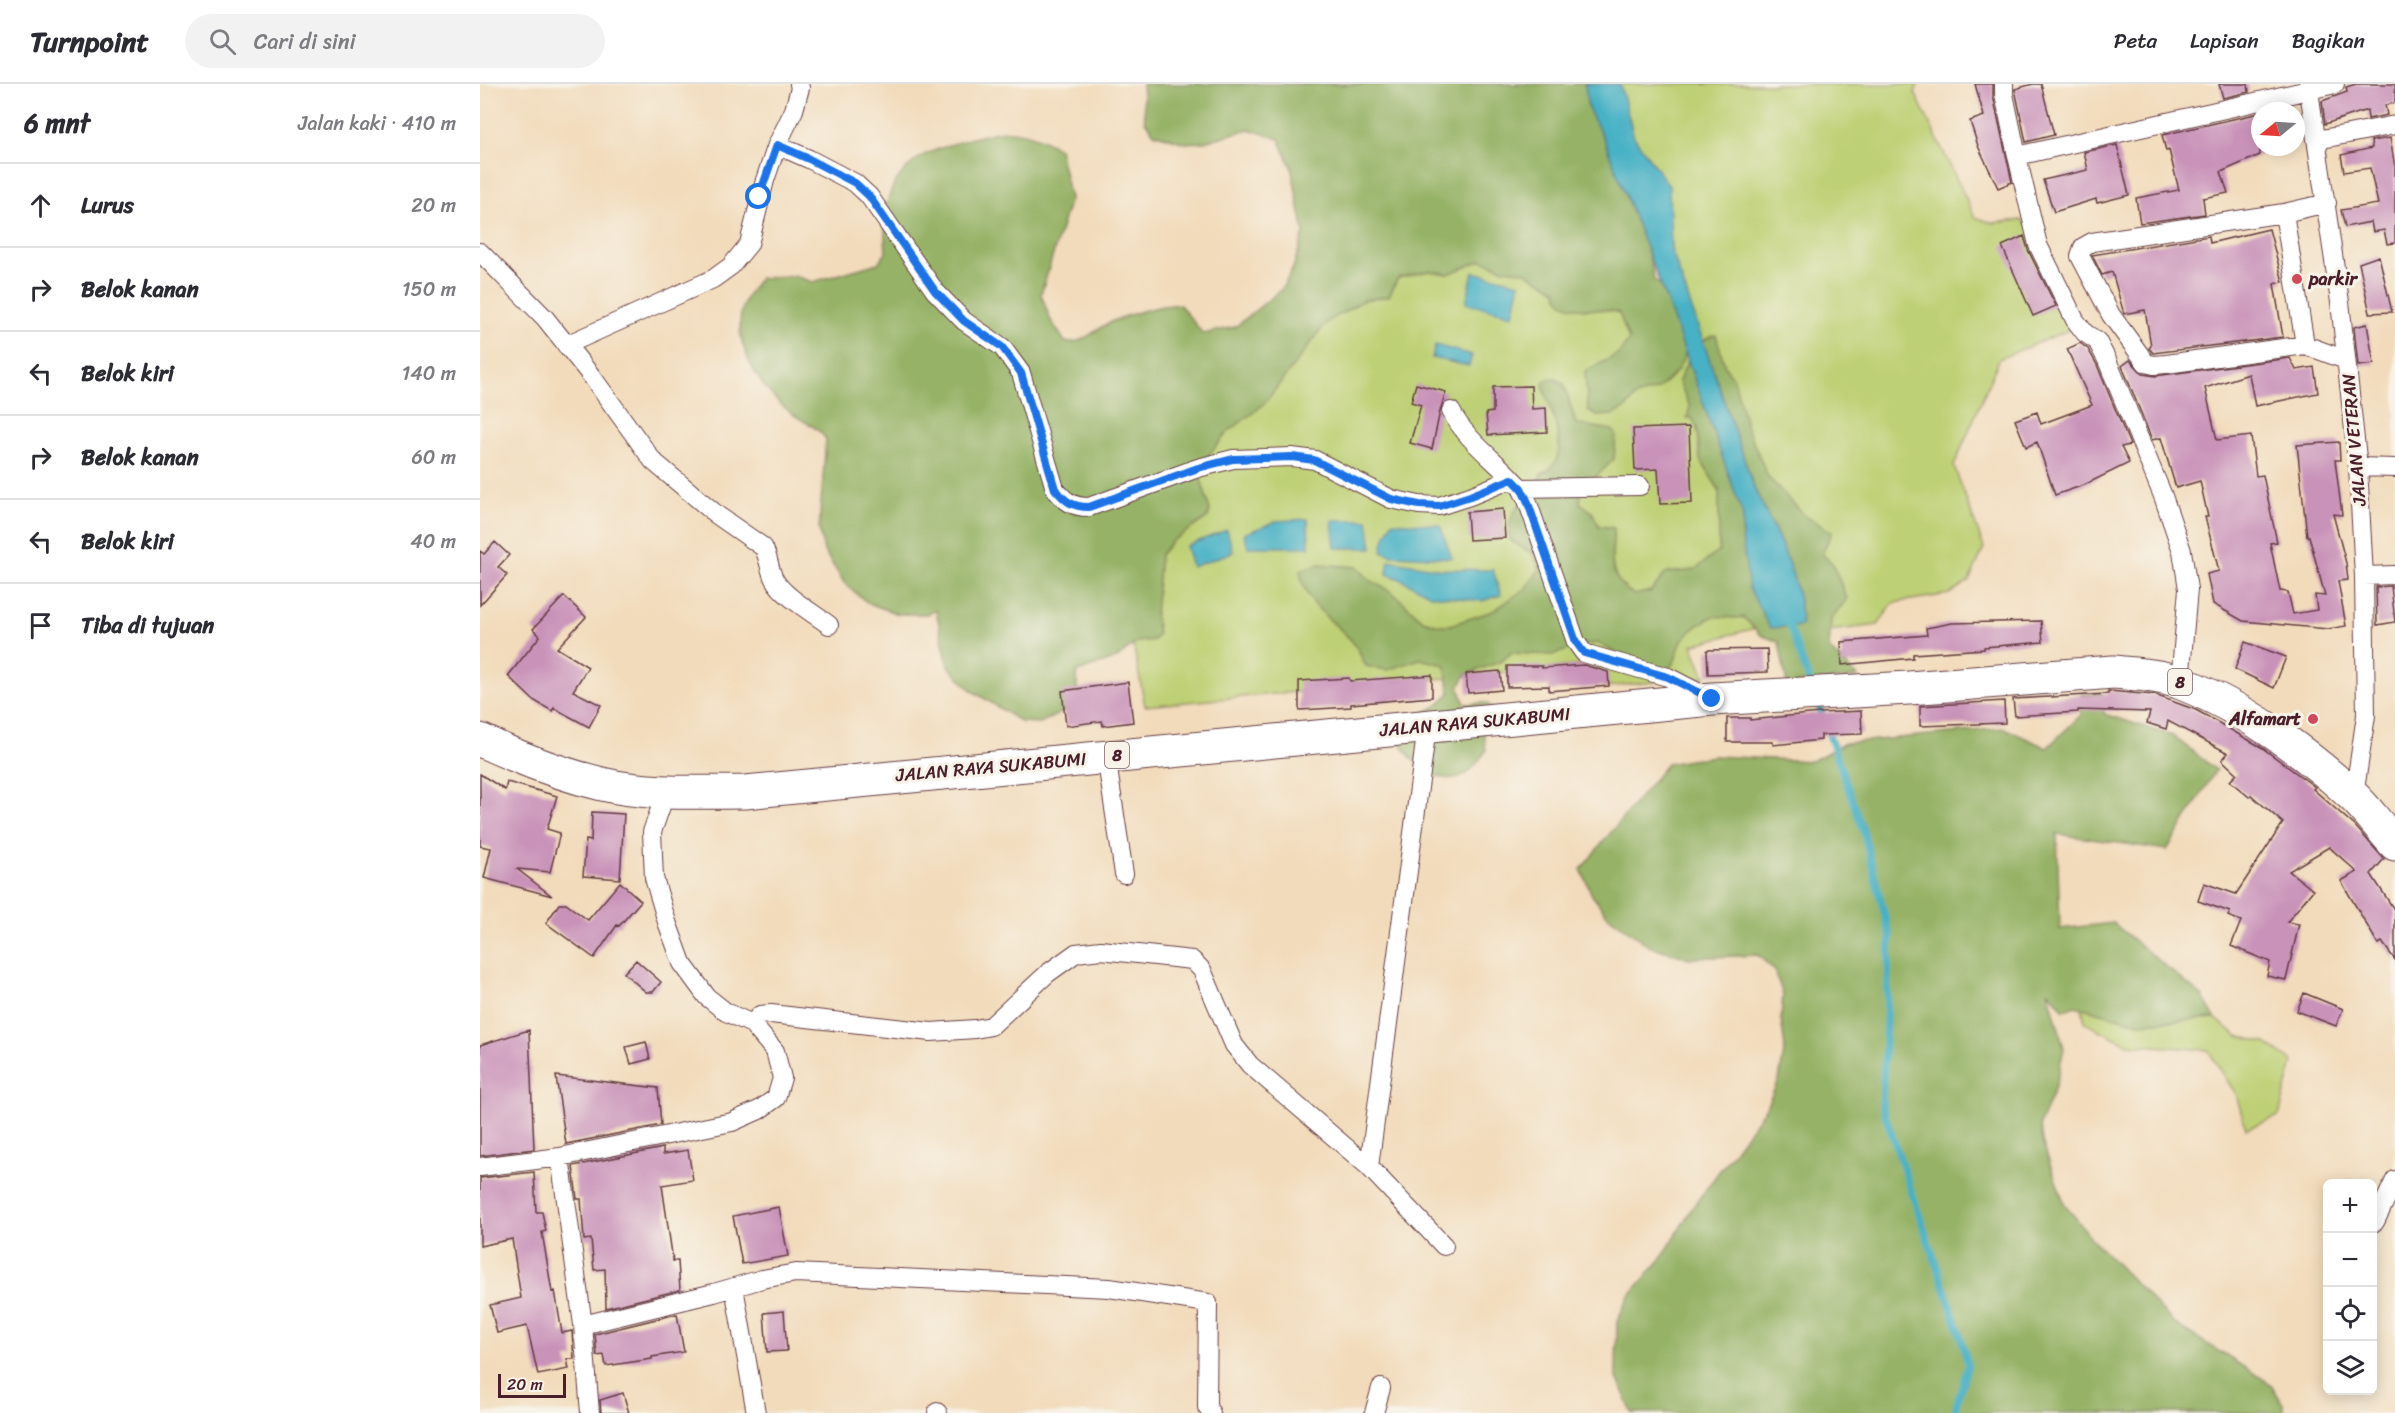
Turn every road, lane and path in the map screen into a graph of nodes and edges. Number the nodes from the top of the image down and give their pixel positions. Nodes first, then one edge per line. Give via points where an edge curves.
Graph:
1 (799, 84) edge
2 (2004, 84) edge
3 (2335, 84) edge
4 (2309, 87) edge
5 (2395, 125) edge
6 (2317, 140) junction
7 (777, 145) junction
8 (2017, 156) junction
9 (2326, 203) junction
10 (2284, 213) junction
11 (480, 252) edge
12 (566, 345) junction
13 (2305, 345) junction
14 (2346, 360) junction
15 (1451, 411) dead end
16 (2358, 468) junction
17 (2395, 468) edge
18 (1516, 484) junction
19 (1640, 486) dead end
20 (2395, 575) edge
21 (2364, 576) junction
22 (830, 625) dead end
23 (2180, 682) junction
24 (1712, 699) junction
25 (1427, 727) junction
26 (480, 740) edge
27 (1106, 756) junction
28 (666, 792) junction
29 (2354, 797) junction
30 (2395, 844) edge
31 (1125, 874) dead end
32 (752, 1024) junction
33 (560, 1156) junction
34 (480, 1167) edge
35 (1370, 1167) junction
36 (2395, 1180) edge
37 (2377, 1218) edge
38 (1444, 1246) dead end
39 (734, 1287) junction
40 (583, 1325) junction
41 (1381, 1388) dead end
42 (590, 1413) edge
43 (756, 1413) edge
44 (1211, 1413) edge
45 (1374, 1413) edge

1 - 7 street via 794,110
2 - 8 street
3 - 4 street
4 - 6 street, JALAN VETERAN
4 - 8 street
5 - 6 street
6 - 9 street, JALAN VETERAN
7 - 12 street via 759,197 749,244 731,266 721,275
7 - 18 street via 855,183 869,196 935,291 964,321 1002,347 1013,360 1021,373 1055,489 1076,507 1089,507 1233,459 1314,460 1391,499 1419,505 1439,506
8 - 23 street via 2038,245 2075,320 2097,341 2107,360 2182,550 2188,589
9 - 10 street
9 - 14 street, JALAN VETERAN
10 - 13 street
10 - 13 street via 2092,242 2083,247 2080,256 2111,315 2146,363 2166,364
11 - 12 street
12 - 22 street via 652,461 763,547 775,582
13 - 14 street
14 - 16 street, JALAN VETERAN
15 - 18 street via 1470,438
16 - 17 street
16 - 21 street, JALAN VETERAN
18 - 19 street
18 - 24 street via 1527,500 1576,642 1584,653 1668,677
20 - 21 street
21 - 29 street, JALAN VETERAN via 2366,715
23 - 24 highway, JALAN RAYA SUKABUMI / 8 via 2113,672
23 - 29 highway, 8 via 2247,716 2290,744
24 - 25 highway, JALAN RAYA SUKABUMI / 8
25 - 27 highway, JALAN RAYA SUKABUMI / 8
25 - 35 street
26 - 28 highway, JALAN RAYA SUKABUMI / 8 via 520,758 603,784
27 - 28 highway, JALAN RAYA SUKABUMI / 8 via 745,792
27 - 31 street
28 - 32 street via 652,832 654,878 666,922 682,963 707,997 726,1012
29 - 30 highway, 8
32 - 33 street via 775,1051 782,1078 776,1098 759,1110 732,1122
32 - 35 street via 760,1015 771,1014 931,1032 975,1029 992,1026 1048,973 1076,953 1101,950 1192,960 1202,970 1234,1045 1251,1065
33 - 34 street
33 - 40 street
35 - 38 street
36 - 37 street
39 - 40 street
39 - 43 street
39 - 44 street via 796,1273 1109,1288 1208,1303 1207,1407
40 - 42 street
41 - 45 street

